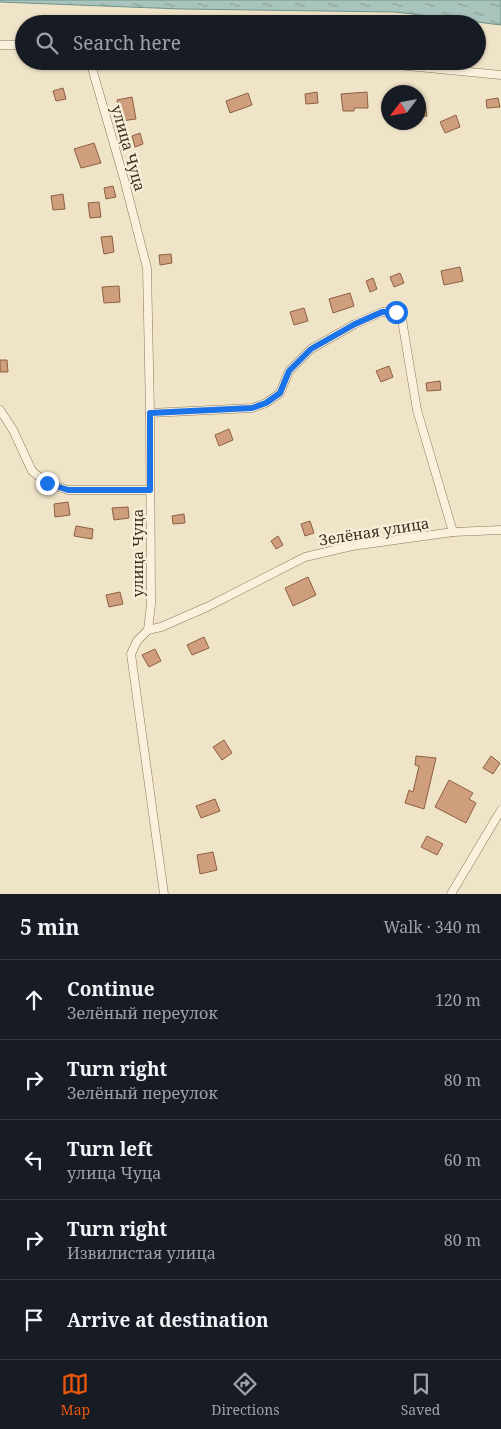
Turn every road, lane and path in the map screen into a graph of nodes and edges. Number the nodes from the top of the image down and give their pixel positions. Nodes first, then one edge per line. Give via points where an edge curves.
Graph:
1 (0, 45) edge
2 (15, 45) edge
3 (93, 70) edge
4 (449, 70) edge
5 (501, 75) edge
6 (0, 410) edge
7 (150, 413) junction
8 (150, 490) junction
9 (501, 530) edge
10 (453, 532) junction
11 (148, 630) junction
12 (501, 810) edge
13 (164, 894) edge
14 (451, 894) edge

1 - 2 street
3 - 7 street, улица Чуца via 146,268
4 - 5 street
6 - 8 street via 32,471 47,483 68,490
7 - 8 street, улица Чуца
7 - 10 street via 252,408 266,403 280,393 289,371 311,349 382,312 396,312 402,320 417,410
8 - 11 street, улица Чуца via 151,604
9 - 10 street, Зелёная улица
10 - 11 street, Зелёная улица via 305,556 207,607
11 - 13 street via 137,641 131,654
12 - 14 street

